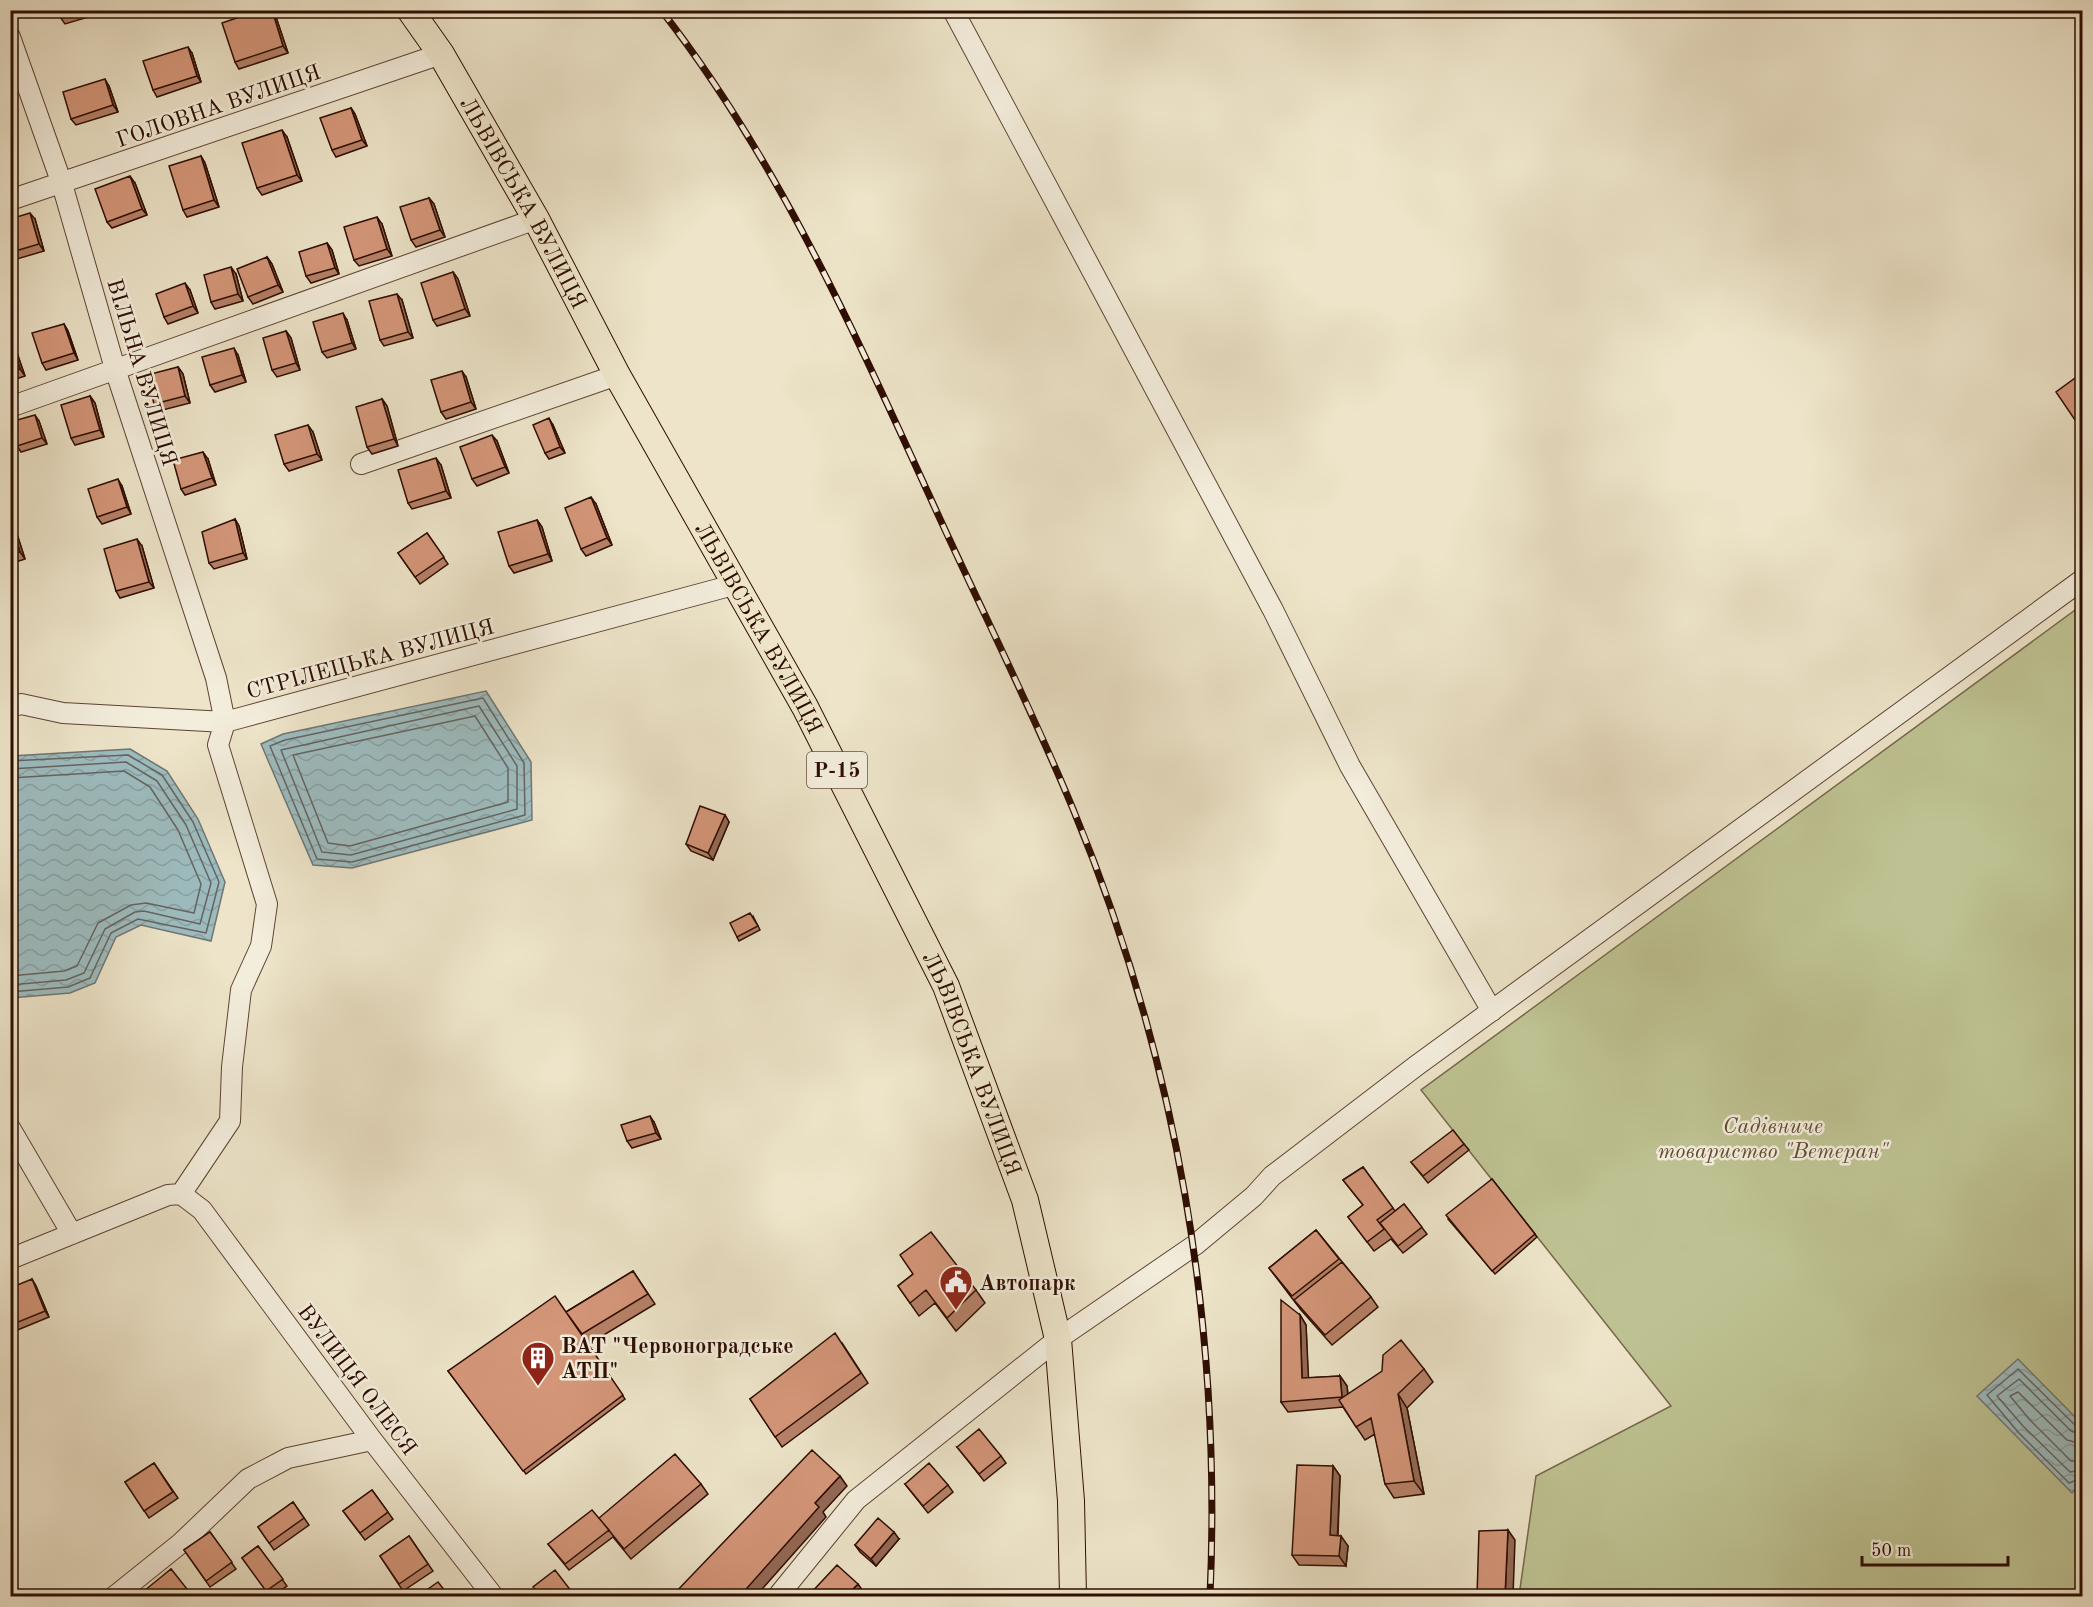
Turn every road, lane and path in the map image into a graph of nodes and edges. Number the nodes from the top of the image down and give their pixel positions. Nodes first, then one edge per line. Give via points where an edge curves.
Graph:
1 (410, 10) edge
2 (953, 10) edge
3 (10, 37) edge
4 (441, 54) junction
5 (62, 184) junction
6 (10, 200) edge
7 (536, 219) junction
8 (116, 372) junction
9 (617, 375) junction
10 (10, 408) edge
11 (361, 465) dead end
12 (2082, 580) edge
13 (737, 584) junction
14 (10, 707) edge
15 (225, 722) junction
16 (1492, 1011) junction
17 (10, 1128) edge
18 (181, 1194) junction
19 (72, 1234) junction
20 (10, 1259) edge
21 (1058, 1340) junction
22 (372, 1440) junction
23 (115, 1596) edge
24 (493, 1596) edge
25 (778, 1596) edge
26 (1073, 1596) edge

1 - 4 main road, ЛЬВІВСЬКА ВУЛИЦЯ / Р-15
2 - 16 street via 1273,610 1350,766
3 - 5 street, ВІЛЬНА ВУЛИЦЯ
4 - 5 street, ГОЛОВНА ВУЛИЦЯ
4 - 7 main road, ЛЬВІВСЬКА ВУЛИЦЯ / Р-15
5 - 6 street, ГОЛОВНА ВУЛИЦЯ
5 - 8 street, ВІЛЬНА ВУЛИЦЯ
7 - 8 street
7 - 9 main road, ЛЬВІВСЬКА ВУЛИЦЯ / Р-15
8 - 10 street
8 - 15 street, ВІЛЬНА ВУЛИЦЯ via 216,678
9 - 11 street
9 - 13 main road, ЛЬВІВСЬКА ВУЛИЦЯ / Р-15
12 - 16 street
13 - 15 street, СТРІЛЕЦЬКА ВУЛИЦЯ
13 - 21 main road, ЛЬВІВСЬКА ВУЛИЦЯ / Р-15 via 805,707 946,986 1025,1200
14 - 15 street, СТРІЛЕЦЬКА ВУЛИЦЯ via 21,704 63,713
15 - 18 street via 218,745 267,904 261,946 241,990 230,1121
16 - 21 street via 1272,1176 1195,1245
17 - 19 street
18 - 19 street via 168,1195
18 - 22 street, ВУЛИЦЯ ОЛЕСЯ via 202,1210
19 - 20 street
21 - 25 street via 856,1500
21 - 26 main road, ЛЬВІВСЬКА ВУЛИЦЯ / Р-15 via 1071,1501
22 - 23 street via 288,1458 248,1479 180,1543
22 - 24 street, ВУЛИЦЯ ОЛЕСЯ

